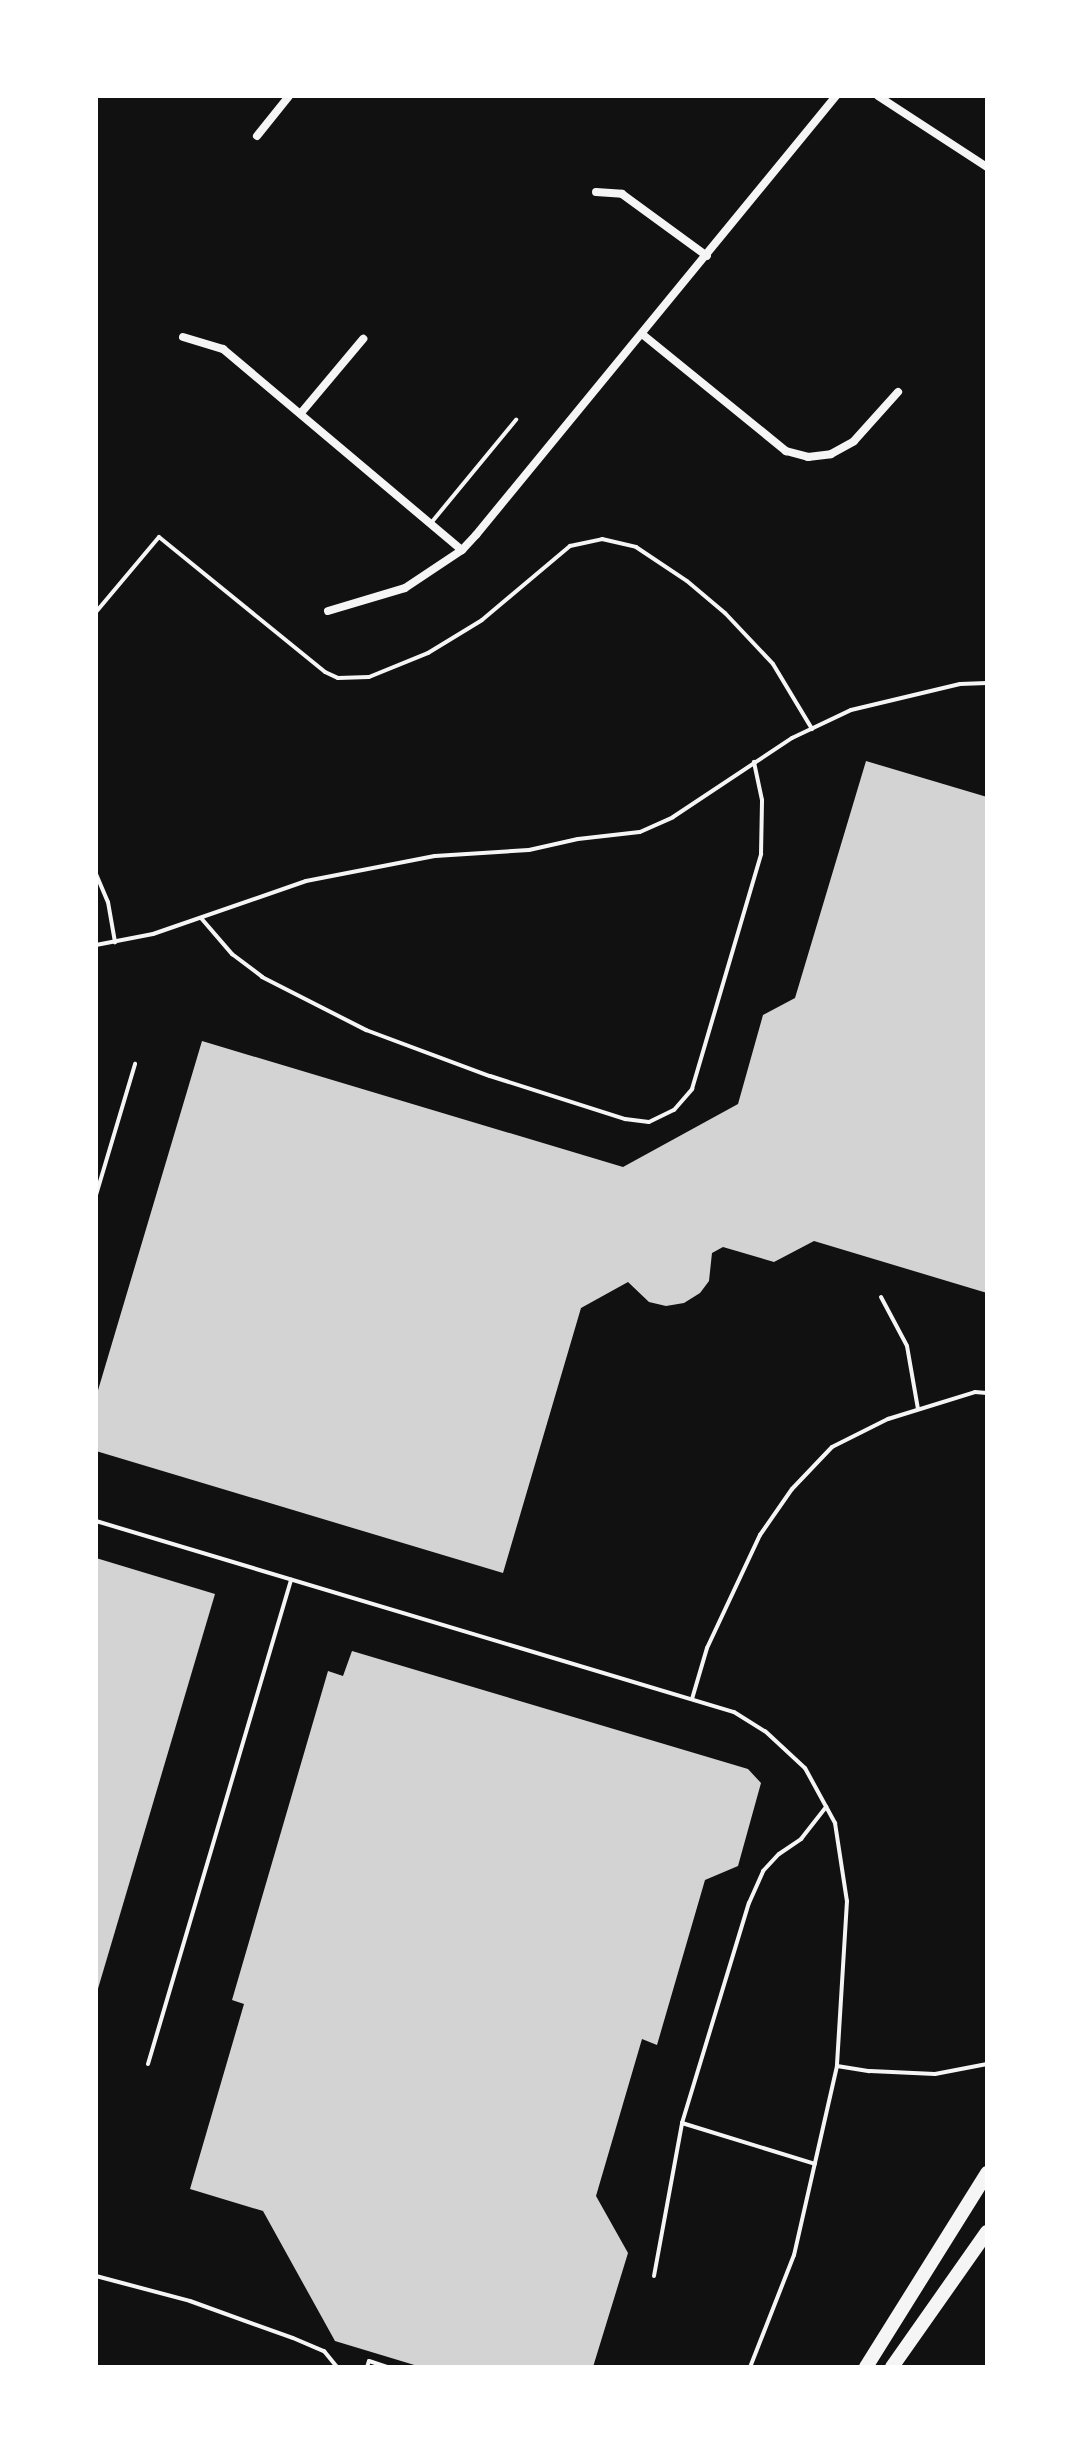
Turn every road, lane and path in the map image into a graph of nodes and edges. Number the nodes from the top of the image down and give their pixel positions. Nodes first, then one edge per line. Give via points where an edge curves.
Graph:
1 (289, 96) edge
2 (836, 96) edge
3 (878, 96) edge
4 (257, 136) dead end
5 (987, 167) edge
6 (596, 192) dead end
7 (707, 256) junction
8 (642, 334) junction
9 (183, 337) dead end
10 (363, 339) dead end
11 (898, 392) dead end
12 (301, 413) junction
13 (516, 420) dead end
14 (431, 523) junction
15 (462, 550) junction
16 (328, 611) dead end
17 (96, 612) edge
18 (987, 683) edge
19 (812, 729) junction
20 (754, 762) junction
21 (96, 874) edge
22 (201, 918) junction
23 (115, 942) junction
24 (96, 945) edge
25 (135, 1064) dead end
26 (96, 1195) edge
27 (881, 1297) dead end
28 (987, 1393) edge
29 (918, 1409) junction
30 (96, 1521) edge
31 (291, 1580) junction
32 (692, 1699) junction
33 (826, 1807) junction
34 (148, 2064) dead end
35 (987, 2064) edge
36 (837, 2066) junction
37 (682, 2123) junction
38 (815, 2164) junction
39 (987, 2173) edge
40 (987, 2232) edge
41 (96, 2276) edge
42 (654, 2276) dead end
43 (337, 2367) edge
44 (367, 2367) edge
45 (387, 2367) edge
46 (750, 2367) edge
47 (866, 2367) edge
48 (892, 2367) edge

1 - 4 street
2 - 7 street
3 - 5 street
6 - 7 street via 622,194
7 - 8 street
8 - 11 street via 786,451 808,457 831,454 854,441
8 - 15 street
9 - 12 street via 223,349
10 - 12 street
12 - 14 street
13 - 14 lane
14 - 15 street
15 - 16 street via 405,588
17 - 19 lane via 159,537 325,672 338,678 369,677 428,653 482,620 570,546 602,539 636,547 725,613 773,664
18 - 19 lane via 960,684 851,710
19 - 20 lane
20 - 22 lane via 673,817 640,832 529,850 406,861 306,881
20 - 22 lane via 762,800 761,854 753,882 692,1089 674,1110 649,1122 434,1058 366,1030 262,977 232,954
21 - 23 lane via 108,902
22 - 23 lane
23 - 24 lane
25 - 26 lane
27 - 29 lane via 907,1346
28 - 29 lane
29 - 32 lane via 832,1447 792,1489 760,1535 707,1648
30 - 31 lane
31 - 32 lane
31 - 34 lane
32 - 33 lane via 734,1712 765,1731 805,1768
33 - 36 lane via 835,1823 847,1901
33 - 37 lane via 801,1839 763,1871
35 - 36 lane via 935,2074
36 - 38 lane
37 - 38 lane
37 - 42 lane
38 - 46 lane via 794,2255
39 - 47 highway
40 - 48 highway
41 - 43 lane via 190,2301 293,2338 324,2351
44 - 45 lane via 369,2361

